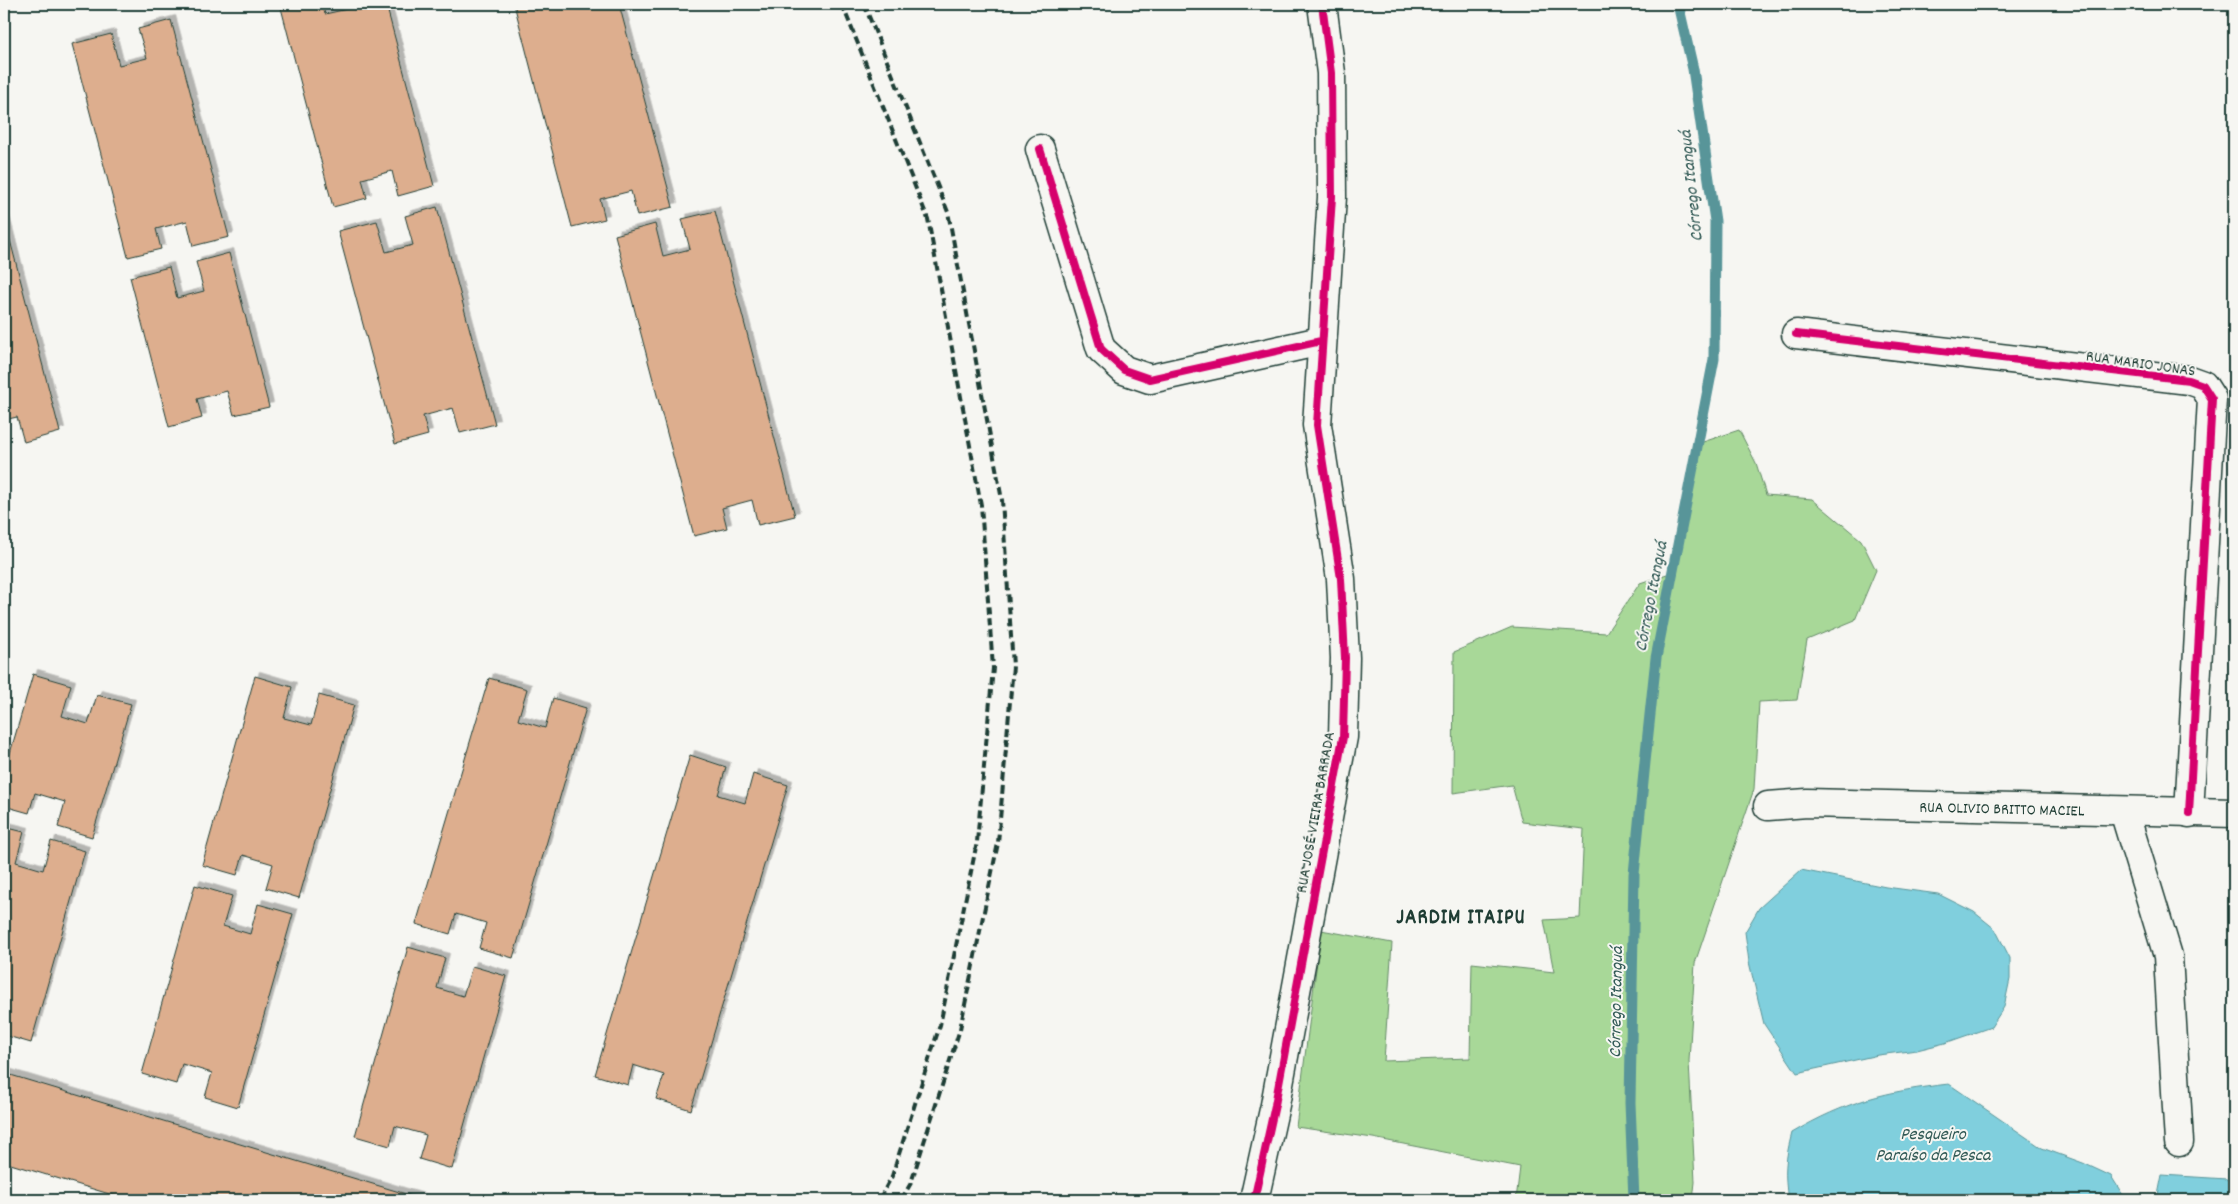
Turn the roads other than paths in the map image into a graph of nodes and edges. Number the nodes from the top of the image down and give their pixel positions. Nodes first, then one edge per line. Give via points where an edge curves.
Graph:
1 (1322, 4) edge
2 (1040, 149) dead end
3 (1796, 334) dead end
4 (1322, 341) junction
5 (1768, 806) dead end
6 (2124, 811) junction
7 (2188, 813) junction
8 (2234, 813) edge
9 (2178, 1142) dead end
10 (1254, 1200) edge

1 - 4 street, RUA JOSÉ VIEIRA BARRADA via 1331,73 1332,188
2 - 4 street via 1101,349 1124,370 1150,379
3 - 7 street, RUA MARIO JONAS via 2203,384 2212,398
4 - 10 street, RUA JOSÉ VIEIRA BARRADA via 1317,425 1341,579 1343,737 1277,1095
5 - 6 street, RUA OLIVIO BRITTO MACIEL via 1807,803
6 - 7 street, RUA OLIVIO BRITTO MACIEL
6 - 9 street via 2168,956
7 - 8 street, RUA OLIVIO BRITTO MACIEL

